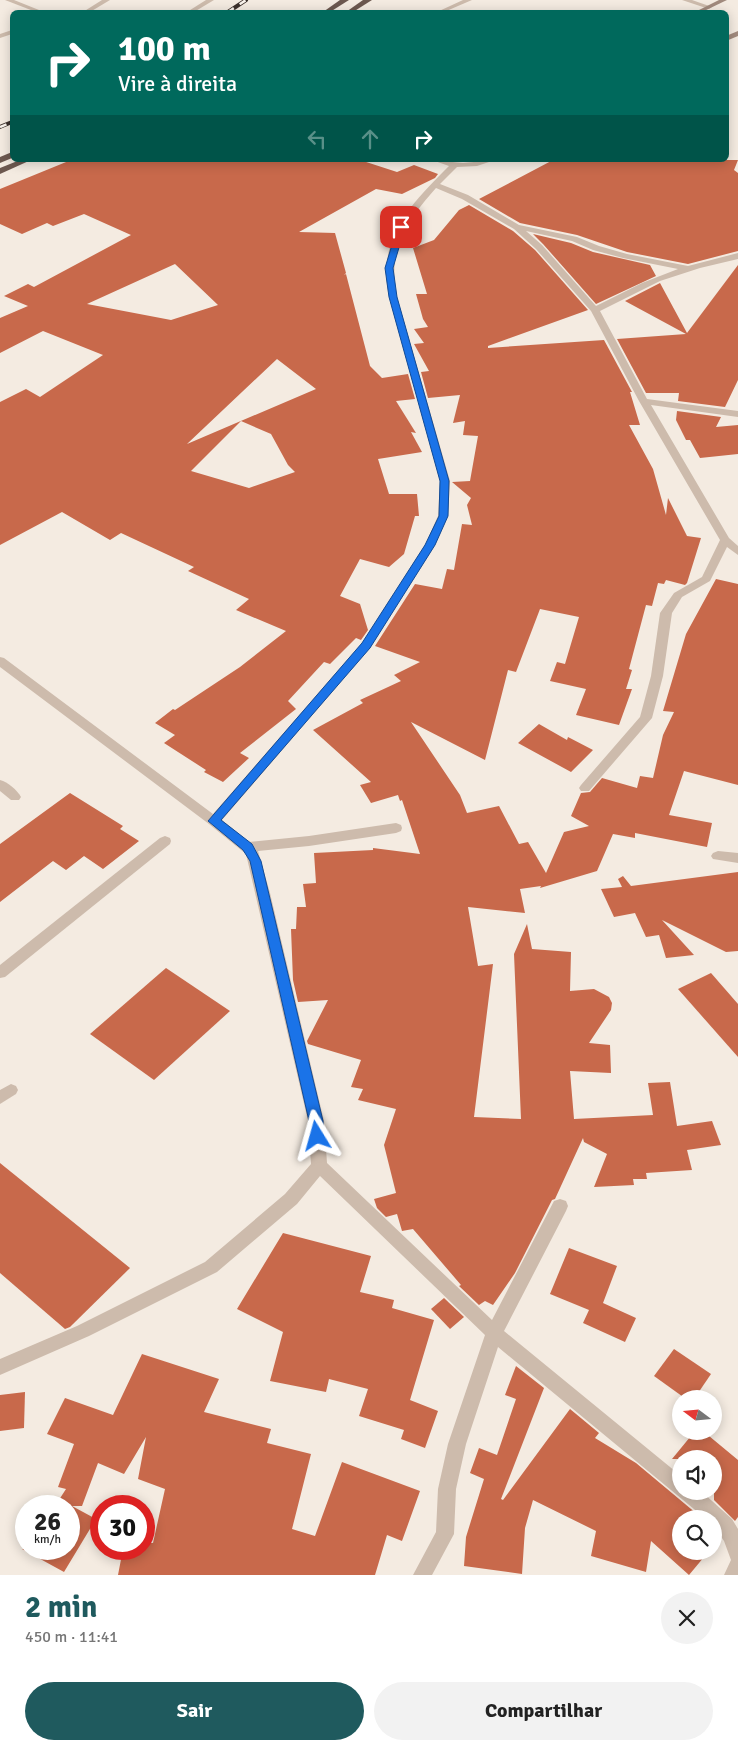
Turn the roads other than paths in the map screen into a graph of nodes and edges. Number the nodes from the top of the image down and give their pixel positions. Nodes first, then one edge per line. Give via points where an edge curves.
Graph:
1 (8, 0) edge
2 (108, 0) edge
3 (211, 0) edge
4 (346, 0) edge
5 (367, 0) edge
6 (469, 0) edge
7 (685, 0) edge
8 (724, 0) edge
9 (709, 7) junction
10 (35, 10) edge
11 (90, 10) edge
12 (194, 10) edge
13 (329, 10) edge
14 (352, 10) edge
15 (445, 10) edge
16 (702, 10) edge
17 (22, 162) edge
18 (444, 162) edge
19 (486, 162) edge
20 (455, 165) junction
21 (0, 171) edge
22 (435, 185) junction
23 (517, 227) junction
24 (738, 256) edge
25 (686, 268) junction
26 (595, 310) junction
27 (644, 401) junction
28 (738, 414) edge
29 (725, 540) junction
30 (738, 552) edge
31 (0, 661) edge
32 (0, 784) edge
33 (585, 788) dead end
34 (15, 797) dead end
35 (214, 821) junction
36 (396, 828) dead end
37 (166, 841) dead end
38 (248, 847) junction
39 (718, 856) dead end
40 (738, 858) edge
41 (0, 974) edge
42 (319, 1166) junction
43 (560, 1206) dead end
44 (494, 1333) junction
45 (0, 1367) edge
46 (672, 1480) edge
47 (697, 1500) edge
48 (738, 1555) edge
49 (738, 1565) edge
50 (422, 1575) edge
51 (733, 1575) edge

1 - 10 street
2 - 11 street
3 - 12 street
4 - 13 highway
5 - 14 highway
6 - 15 street
7 - 9 street
8 - 9 main road
9 - 16 main road
17 - 21 highway
18 - 20 street
19 - 20 street
20 - 22 street
22 - 23 street via 465,197
22 - 35 street via 401,227 389,268 393,297 445,481 444,516 430,545 366,645
23 - 25 street
23 - 26 street
24 - 25 street
25 - 26 street
26 - 27 street
27 - 28 street
27 - 29 street
29 - 30 street
29 - 33 street via 706,579 678,595 666,613 657,676 646,718
31 - 35 street
32 - 34 street
35 - 38 street
36 - 38 street
37 - 41 street
38 - 42 street via 256,861 264,893 316,1121
39 - 40 street
42 - 44 street
42 - 45 street via 292,1199 211,1268
43 - 44 street
44 - 46 street
44 - 50 street via 457,1444 447,1489 445,1534
47 - 48 street via 727,1524
49 - 51 street

